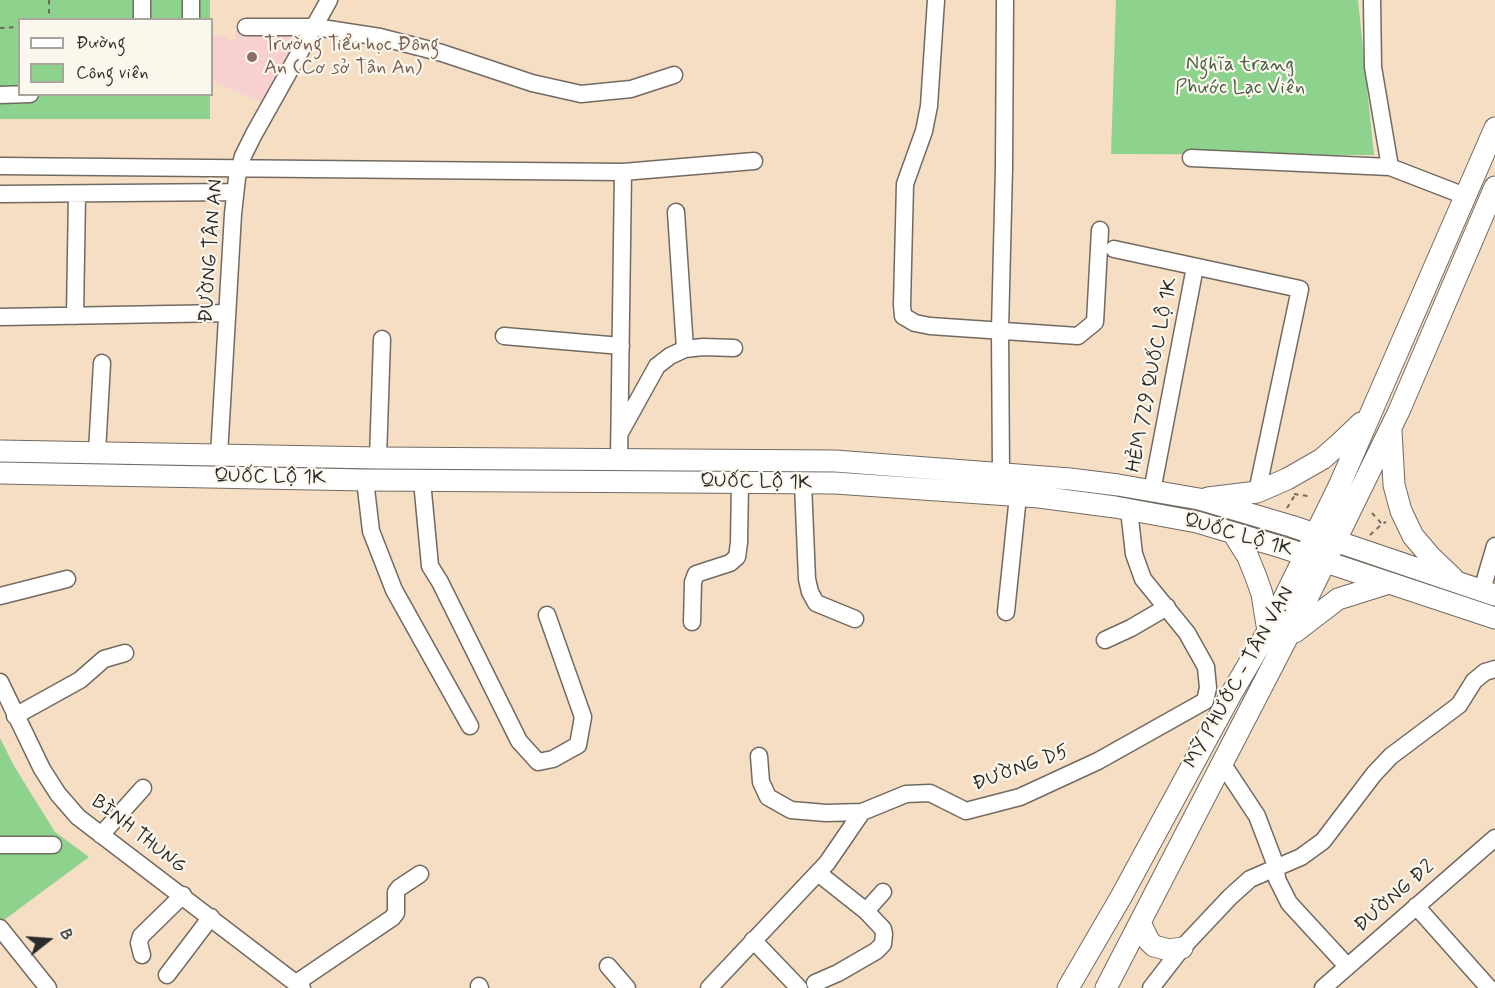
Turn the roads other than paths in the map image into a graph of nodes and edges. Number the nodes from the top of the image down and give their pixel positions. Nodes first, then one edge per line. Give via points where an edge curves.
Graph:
1 (142, 0) edge
2 (191, 0) edge
3 (329, 0) edge
4 (936, 0) edge
5 (1005, 0) edge
6 (1372, 0) edge
7 (142, 18) edge
8 (191, 18) edge
9 (246, 27) dead end
10 (315, 27) junction
11 (674, 75) dead end
12 (18, 94) edge
13 (0, 95) edge
14 (1495, 128) edge
15 (1191, 158) dead end
16 (754, 161) dead end
17 (3, 166) edge
18 (240, 167) junction
19 (1390, 167) junction
20 (623, 172) junction
21 (1495, 187) edge
22 (235, 192) junction
23 (2, 194) edge
24 (77, 194) junction
25 (1465, 196) junction
26 (676, 212) dead end
27 (1100, 231) dead end
28 (1114, 249) dead end
29 (1195, 267) junction
30 (228, 313) junction
31 (75, 316) junction
32 (0, 317) edge
33 (1000, 330) junction
34 (504, 336) dead end
35 (382, 339) dead end
36 (621, 346) junction
37 (734, 348) dead end
38 (685, 349) junction
39 (102, 363) dead end
40 (1369, 414) junction
41 (1391, 427) junction
42 (619, 435) junction
43 (0, 450) edge
44 (97, 452) junction
45 (219, 455) junction
46 (378, 458) junction
47 (619, 459) junction
48 (1000, 472) junction
49 (0, 473) edge
50 (217, 477) junction
51 (365, 480) junction
52 (422, 481) junction
53 (740, 483) junction
54 (803, 484) junction
55 (1152, 491) junction
56 (1257, 492) junction
57 (1018, 496) junction
58 (1199, 499) junction
59 (1129, 510) junction
60 (1233, 533) junction
61 (1325, 538) junction
62 (1495, 546) edge
63 (1315, 558) junction
64 (67, 579) dead end
65 (1458, 582) junction
66 (1389, 583) junction
67 (1489, 593) edge
68 (0, 596) edge
69 (1167, 607) junction
70 (1006, 612) dead end
71 (547, 615) dead end
72 (1495, 618) edge
73 (855, 619) dead end
74 (692, 622) dead end
75 (1277, 636) junction
76 (1105, 640) dead end
77 (125, 653) dead end
78 (1495, 669) edge
79 (0, 682) edge
80 (1205, 701) junction
81 (15, 716) junction
82 (470, 726) dead end
83 (1211, 730) junction
84 (759, 756) dead end
85 (1222, 763) junction
86 (143, 788) dead end
87 (862, 812) junction
88 (101, 835) junction
89 (1495, 838) edge
90 (0, 844) edge
91 (53, 844) dead end
92 (1276, 866) junction
93 (818, 873) junction
94 (420, 874) dead end
95 (884, 892) dead end
96 (183, 895) junction
97 (1416, 906) junction
98 (866, 911) junction
99 (211, 917) junction
100 (1140, 923) junction
101 (0, 928) edge
102 (753, 940) junction
103 (1182, 948) junction
104 (142, 955) dead end
105 (608, 966) dead end
106 (1347, 966) junction
107 (167, 975) dead end
108 (299, 985) edge
109 (807, 986) edge
110 (48, 988) edge
111 (627, 988) edge
112 (709, 988) edge
113 (1068, 988) edge
114 (1106, 988) edge
115 (1151, 988) edge
116 (1323, 988) edge
117 (1489, 988) edge

1 - 7 street
2 - 8 street
3 - 10 street, ĐƯỜNG TÂN AN
4 - 33 street via 929,106 905,184 903,315 930,326
5 - 33 street
6 - 19 street via 1373,67
9 - 10 street
10 - 11 street via 407,43 532,83 581,94 631,89
10 - 18 street, ĐƯỜNG TÂN AN via 254,134
12 - 13 street
14 - 25 main road, MỸ PHƯỚC - TÂN VẠN
15 - 19 street
16 - 20 street
17 - 18 street
17 - 23 street
18 - 20 street
18 - 22 street, ĐƯỜNG TÂN AN
19 - 25 street
20 - 36 street
21 - 41 main road, MỸ PHƯỚC - TÂN VẠN
22 - 24 street
22 - 30 street, ĐƯỜNG TÂN AN
23 - 24 street
24 - 31 street
25 - 40 main road, MỸ PHƯỚC - TÂN VẠN
26 - 38 street
27 - 33 street via 1095,322 1078,336
28 - 29 street
29 - 55 street, HẺM 729 QUỐC LỘ 1K
29 - 56 street via 1300,289
30 - 31 street
30 - 45 street, ĐƯỜNG TÂN AN
31 - 32 street
33 - 48 street
34 - 36 street
35 - 46 street
36 - 42 street
37 - 38 street
38 - 42 street via 657,366
39 - 44 street
40 - 56 main road via 1322,459
40 - 61 main road, MỸ PHƯỚC - TÂN VẠN via 1340,484
41 - 61 main road, MỸ PHƯỚC - TÂN VẠN
41 - 65 main road via 1394,485 1401,511 1413,536
42 - 47 street
43 - 44 main road, QUỐC LỘ 1K
44 - 45 main road, QUỐC LỘ 1K
45 - 46 main road, QUỐC LỘ 1K
45 - 50 main road
46 - 47 main road, QUỐC LỘ 1K
47 - 48 main road, QUỐC LỘ 1K via 836,460
48 - 55 main road, QUỐC LỘ 1K
49 - 50 main road, QUỐC LỘ 1K
50 - 51 main road, QUỐC LỘ 1K
51 - 52 main road, QUỐC LỘ 1K
51 - 82 street via 371,531 394,590
52 - 53 main road, QUỐC LỘ 1K
52 - 71 street via 430,566 519,741 538,762 553,759 578,745 583,717
53 - 54 main road, QUỐC LỘ 1K
53 - 74 street via 737,557 696,574
54 - 57 main road, QUỐC LỘ 1K
54 - 73 street via 810,592 816,603
55 - 58 main road, QUỐC LỘ 1K
56 - 58 main road
57 - 59 main road, QUỐC LỘ 1K
57 - 70 street
58 - 61 main road, QUỐC LỘ 1K
59 - 60 main road, QUỐC LỘ 1K
59 - 69 street via 1134,554 1143,579
60 - 63 main road, QUỐC LỘ 1K
60 - 75 main road via 1248,557
61 - 63 main road, MỸ PHƯỚC - TÂN VẠN
61 - 65 main road, QUỐC LỘ 1K
62 - 67 street
63 - 66 main road, QUỐC LỘ 1K
63 - 75 main road, MỸ PHƯỚC - TÂN VẠN
64 - 68 street
65 - 67 main road, QUỐC LỘ 1K
66 - 72 main road, QUỐC LỘ 1K
66 - 75 main road via 1338,599
69 - 76 street
69 - 80 street via 1206,667
75 - 83 main road, MỸ PHƯỚC - TÂN VẠN
75 - 85 main road, MỸ PHƯỚC - TÂN VẠN
77 - 81 street via 104,659 80,680
78 - 92 street via 1474,681 1459,705 1391,756 1323,841 1300,857
79 - 81 street, BÌNH THUNG
80 - 83 street
80 - 87 street, ĐƯỜNG D5 via 1098,761 1020,796 966,811 930,793 906,794
81 - 88 street, BÌNH THUNG via 58,794
83 - 113 main road, MỸ PHƯỚC - TÂN VẠN
84 - 87 street via 761,782 768,798 791,810
85 - 92 street via 1257,816
85 - 100 main road, MỸ PHƯỚC - TÂN VẠN
86 - 88 street
87 - 93 street
88 - 96 street, BÌNH THUNG
89 - 97 street, ĐƯỜNG Đ2
90 - 91 street
92 - 103 street via 1250,879
92 - 106 street via 1277,879 1289,903
93 - 98 street
93 - 102 street
94 - 108 street via 396,892 393,918
95 - 98 street
96 - 99 street, BÌNH THUNG
96 - 104 street via 141,936
97 - 106 street, ĐƯỜNG Đ2
97 - 117 street
98 - 109 street via 885,934 884,944 838,973
99 - 107 street
99 - 108 street, BÌNH THUNG
100 - 103 main road via 1154,946 1169,951
100 - 114 main road, MỸ PHƯỚC - TÂN VẠN
101 - 110 street
102 - 109 street
102 - 112 street
103 - 115 street
105 - 111 street
106 - 116 street, ĐƯỜNG Đ2

